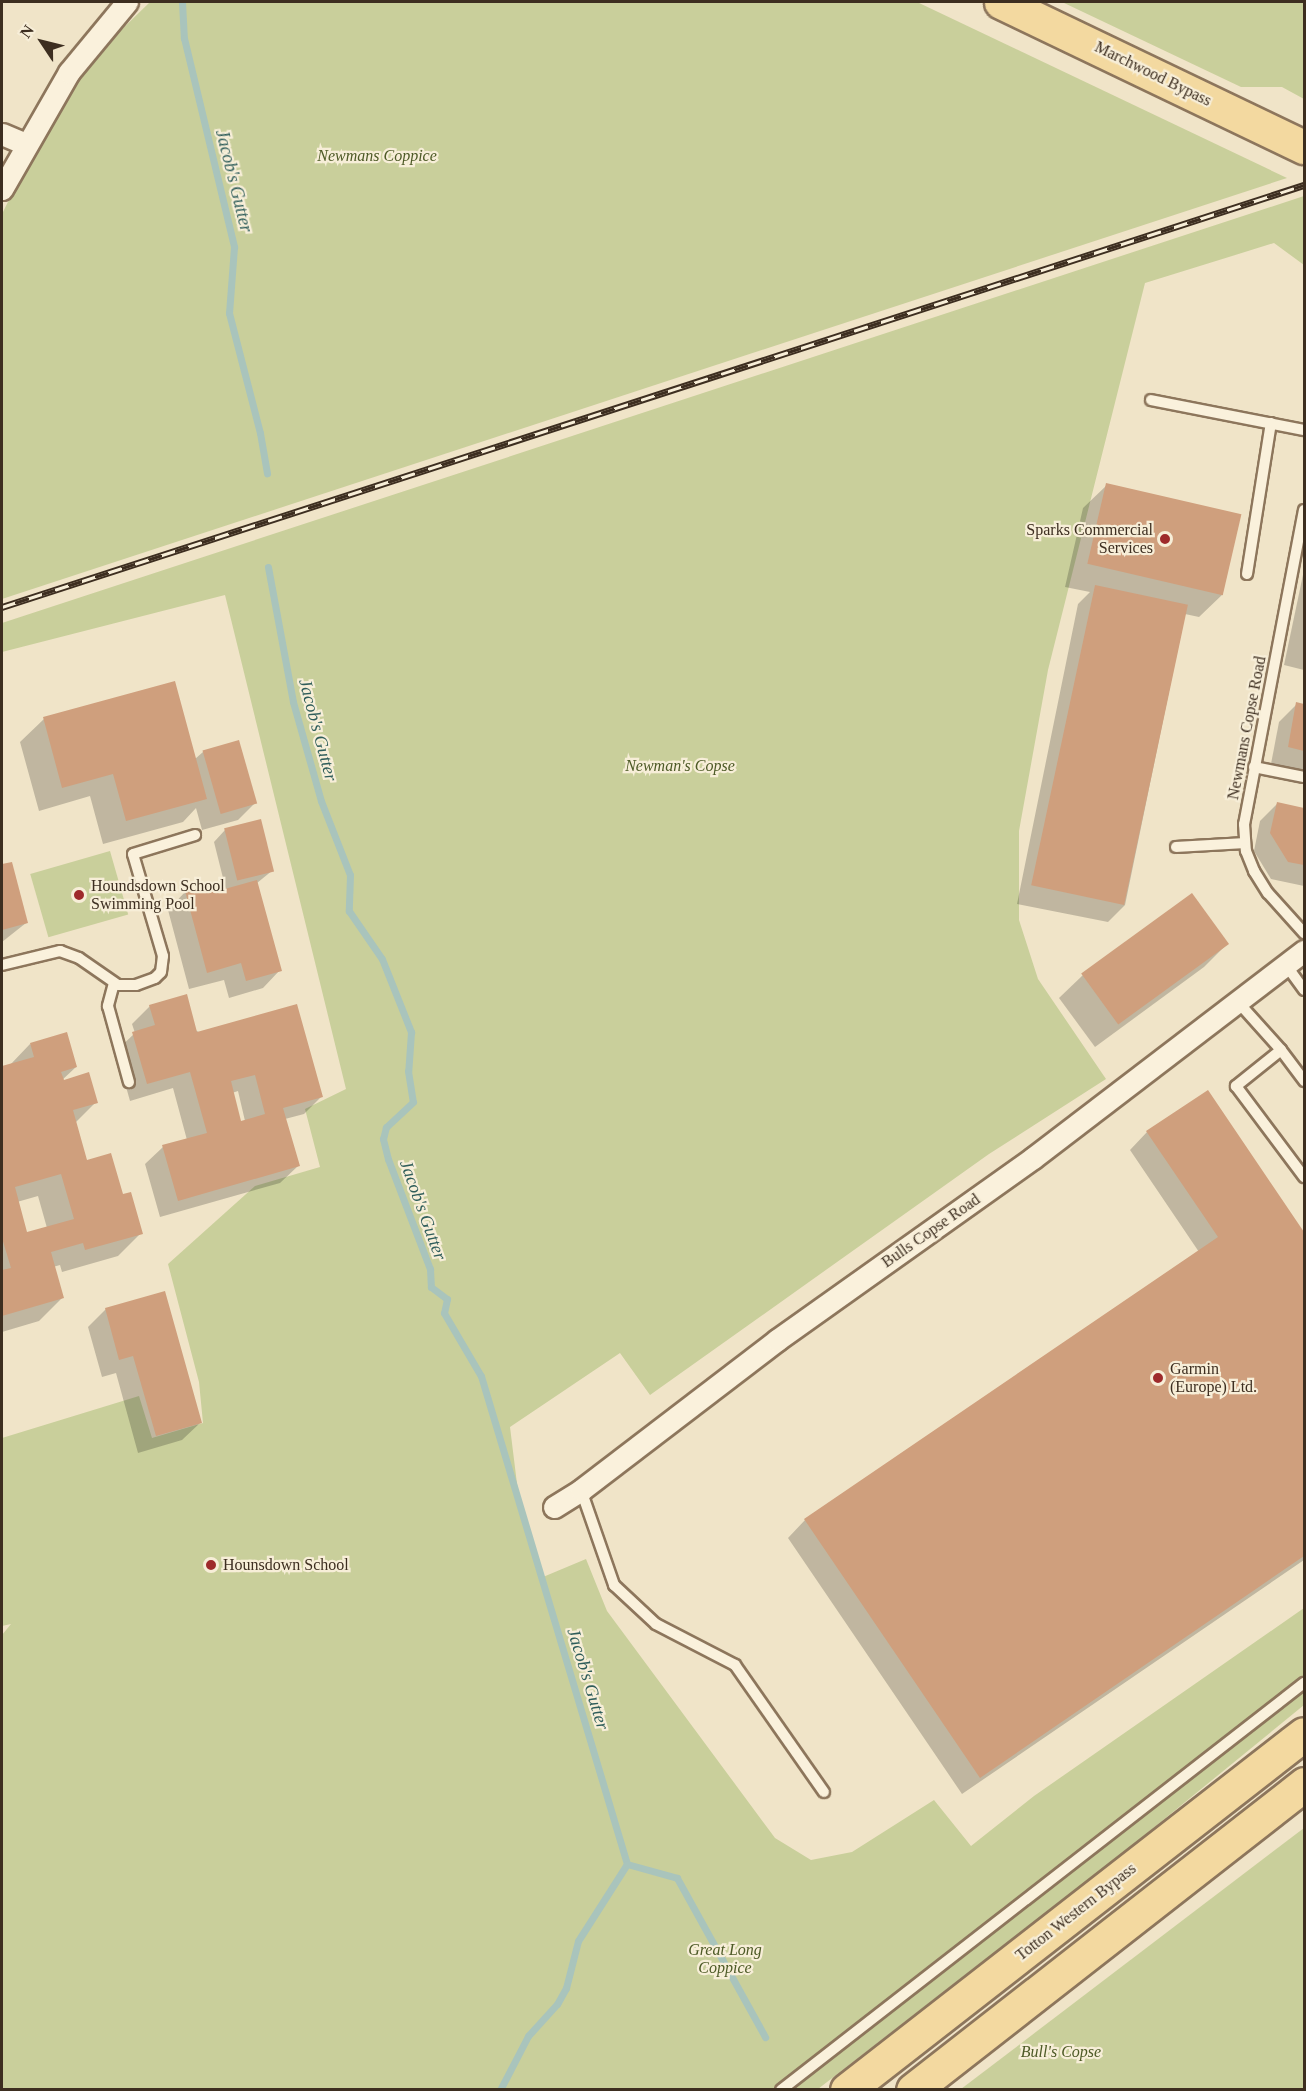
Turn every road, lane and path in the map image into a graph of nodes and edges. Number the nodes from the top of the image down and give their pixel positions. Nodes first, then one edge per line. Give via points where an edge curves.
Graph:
1 (127, 2) edge
2 (1001, 2) edge
3 (2, 134) edge
4 (25, 144) junction
5 (1305, 147) edge
6 (2, 189) edge
7 (1151, 400) dead end
8 (1271, 423) junction
9 (1305, 430) edge
10 (1305, 510) edge
11 (1247, 574) dead end
12 (1254, 767) junction
13 (1305, 777) edge
14 (195, 835) dead end
15 (1245, 843) junction
16 (1176, 847) dead end
17 (1305, 933) edge
18 (1305, 951) edge
19 (2, 964) edge
20 (1286, 965) junction
21 (114, 983) junction
22 (1305, 990) edge
23 (1238, 1002) junction
24 (1281, 1050) junction
25 (1305, 1081) edge
26 (129, 1082) dead end
27 (1305, 1177) edge
28 (581, 1490) junction
29 (554, 1507) dead end
30 (1305, 1683) edge
31 (1305, 1734) edge
32 (1305, 1784) edge
33 (824, 1792) dead end
34 (781, 2090) edge
35 (847, 2090) edge
36 (913, 2090) edge

1 - 4 street via 69,72
2 - 5 main road, Marchwood Bypass
3 - 4 street
4 - 6 street
7 - 8 lane
8 - 9 lane
8 - 11 lane
10 - 12 lane, Newmans Copse Road
12 - 13 lane
12 - 15 lane, Newmans Copse Road via 1244,824
14 - 21 lane via 133,854 164,964 161,972 147,982 125,986
15 - 16 lane
15 - 17 lane, Newmans Copse Road via 1254,871 1268,893
18 - 20 street, Bulls Copse Road
19 - 21 lane via 60,951 79,958
20 - 22 lane
20 - 23 street, Bulls Copse Road
21 - 26 lane via 108,1006
23 - 24 lane
23 - 28 street, Bulls Copse Road via 1033,1158 777,1340
24 - 25 lane
24 - 27 lane via 1236,1086
28 - 29 street, Bulls Copse Road
28 - 33 lane via 614,1585 656,1624 735,1665
30 - 34 lane
31 - 35 main road, Totton Western Bypass
32 - 36 main road

